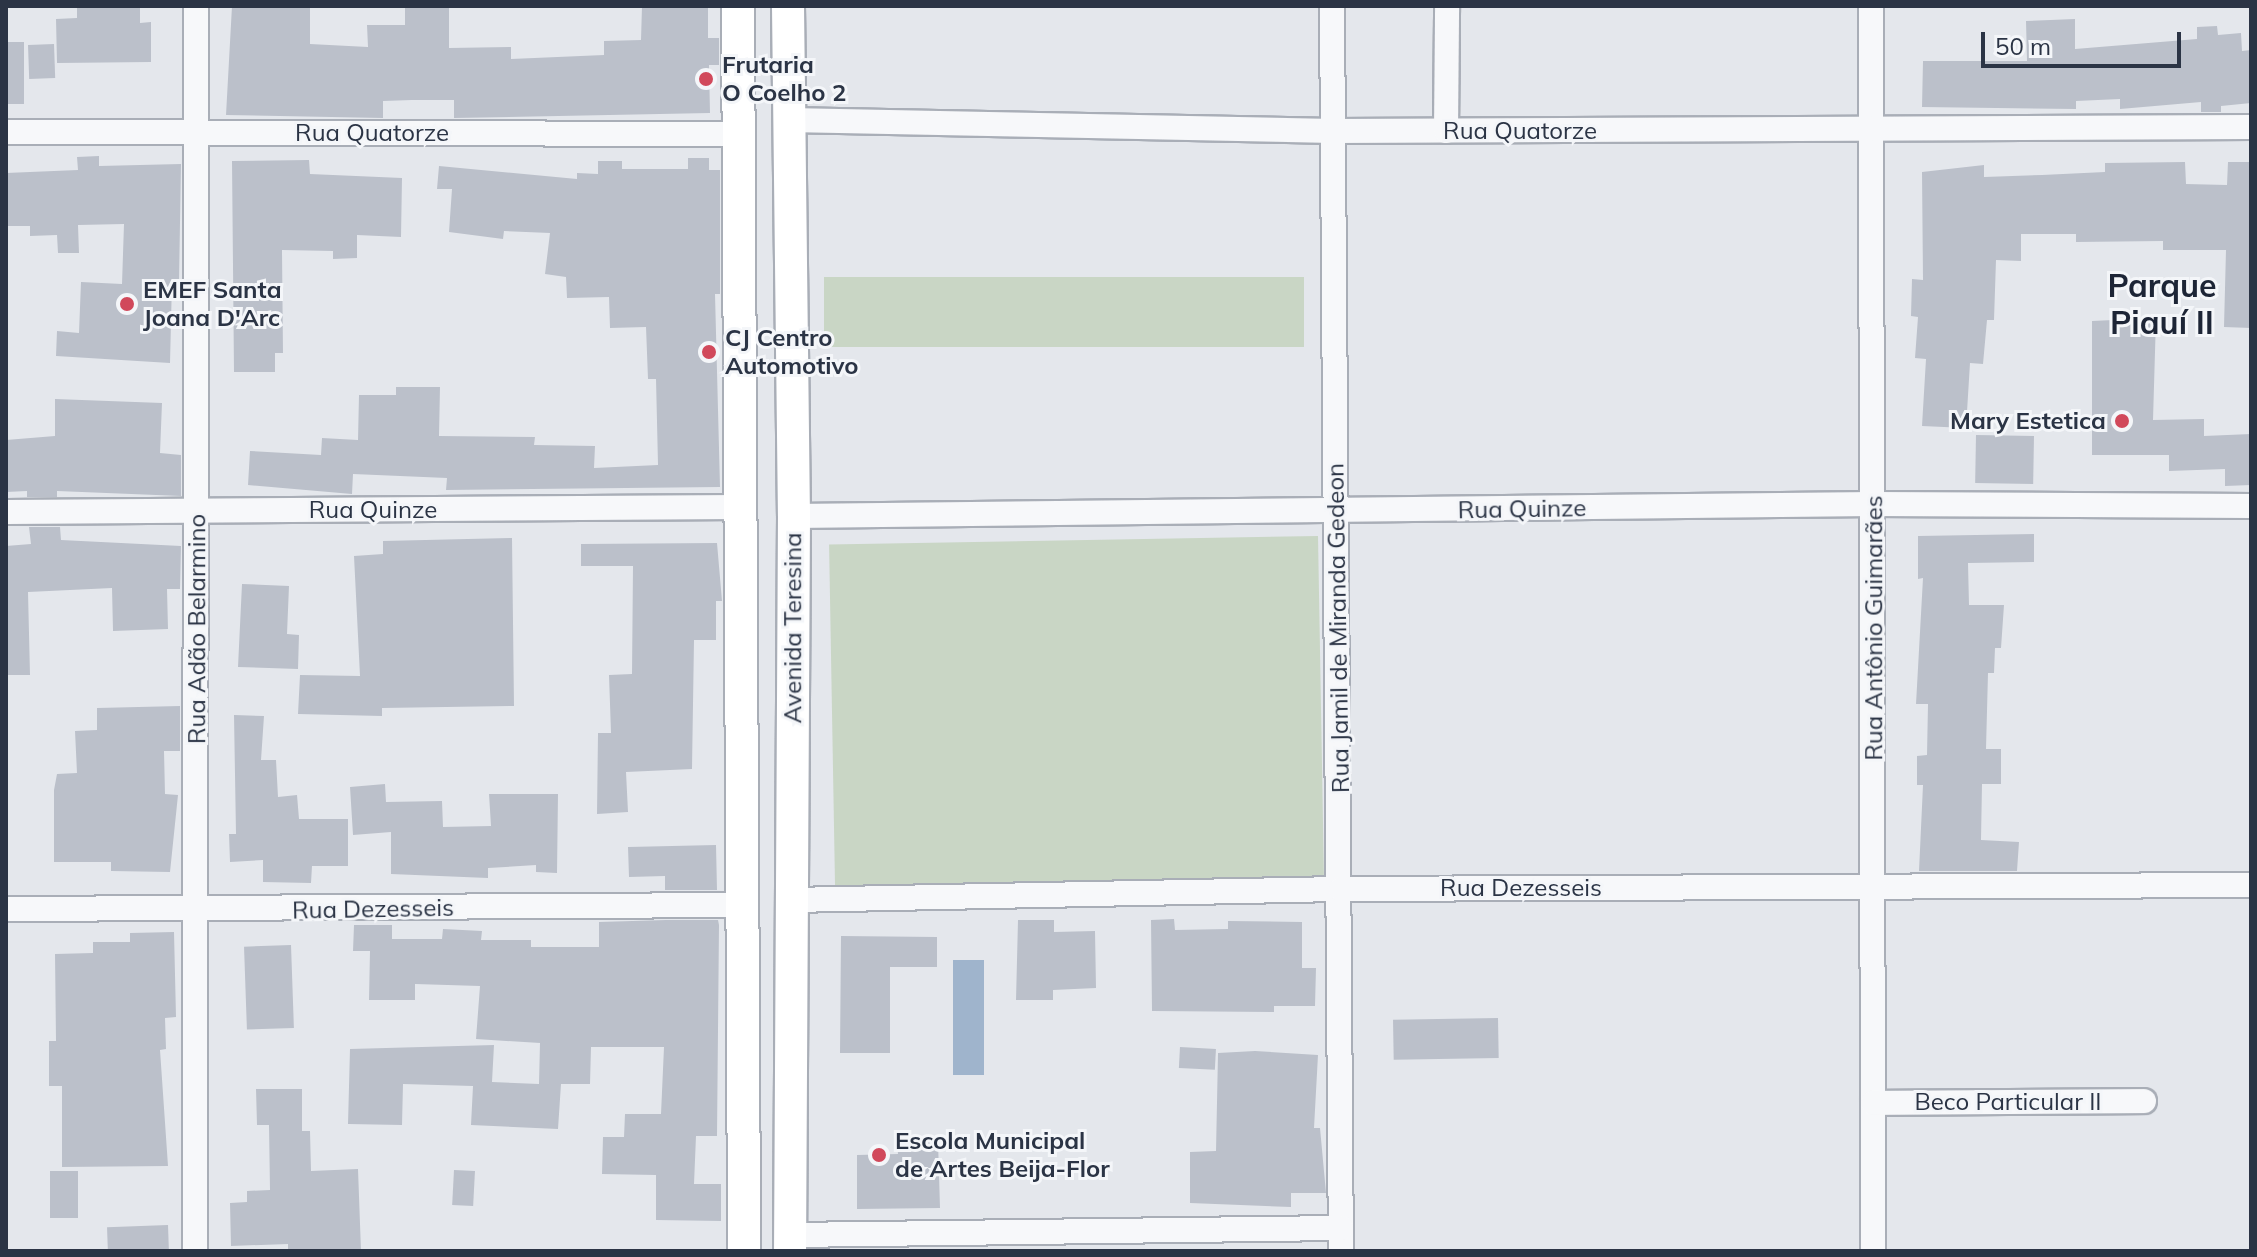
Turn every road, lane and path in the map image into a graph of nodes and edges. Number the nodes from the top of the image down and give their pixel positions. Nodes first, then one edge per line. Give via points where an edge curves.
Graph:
1 (196, 6) edge
2 (738, 6) edge
3 (788, 6) edge
4 (1332, 6) edge
5 (1447, 6) edge
6 (1871, 6) edge
7 (789, 120) junction
8 (2251, 127) edge
9 (1334, 131) junction
10 (1446, 131) junction
11 (1871, 131) junction
12 (6, 132) edge
13 (197, 132) junction
14 (738, 134) junction
15 (739, 347) junction
16 (793, 347) junction
17 (1874, 504) junction
18 (2251, 506) edge
19 (739, 507) junction
20 (197, 511) junction
21 (1337, 511) junction
22 (6, 512) edge
23 (794, 516) junction
24 (1873, 885) junction
25 (2251, 885) edge
26 (1341, 889) junction
27 (791, 900) junction
28 (741, 905) junction
29 (6, 909) edge
30 (199, 911) junction
31 (2144, 1101) dead end
32 (1873, 1103) junction
33 (1341, 1239) edge
34 (790, 1243) edge
35 (195, 1251) edge
36 (744, 1251) edge
37 (1873, 1251) edge

1 - 13 street, Rua Adão Belarmino
2 - 14 main road
3 - 7 main road, Avenida Teresina
4 - 9 street, Rua Jamil de Miranda Gedeon
5 - 10 street
6 - 11 street, Rua Antônio Guimarães
7 - 9 street, Rua Quatorze
7 - 16 main road, Avenida Teresina
8 - 11 street, Rua Quatorze
9 - 10 street, Rua Quatorze
9 - 21 street, Rua Jamil de Miranda Gedeon
10 - 11 street, Rua Quatorze
11 - 17 street, Rua Antônio Guimarães
12 - 13 street, Rua Quatorze
13 - 14 street, Rua Quatorze
13 - 20 street, Rua Adão Belarmino
14 - 15 main road
15 - 16 main road
15 - 19 main road
16 - 23 main road, Avenida Teresina
17 - 18 street, Rua Quinze
17 - 21 street, Rua Quinze
17 - 24 street, Rua Antônio Guimarães
19 - 20 street, Rua Quinze
19 - 28 main road
20 - 22 street, Rua Quinze
20 - 30 street, Rua Adão Belarmino
21 - 23 street, Rua Quinze
21 - 26 street, Rua Jamil de Miranda Gedeon
23 - 27 main road, Avenida Teresina
24 - 25 street, Rua Dezesseis
24 - 26 street, Rua Dezesseis
24 - 32 street, Rua Antônio Guimarães
26 - 27 street, Rua Dezesseis
26 - 33 street, Rua Jamil de Miranda Gedeon
27 - 34 main road, Avenida Teresina
28 - 30 street, Rua Dezesseis
28 - 36 main road
29 - 30 street, Rua Dezesseis
30 - 35 street, Rua Adão Belarmino
31 - 32 street, Beco Particular II
32 - 37 street, Rua Antônio Guimarães
33 - 34 street

